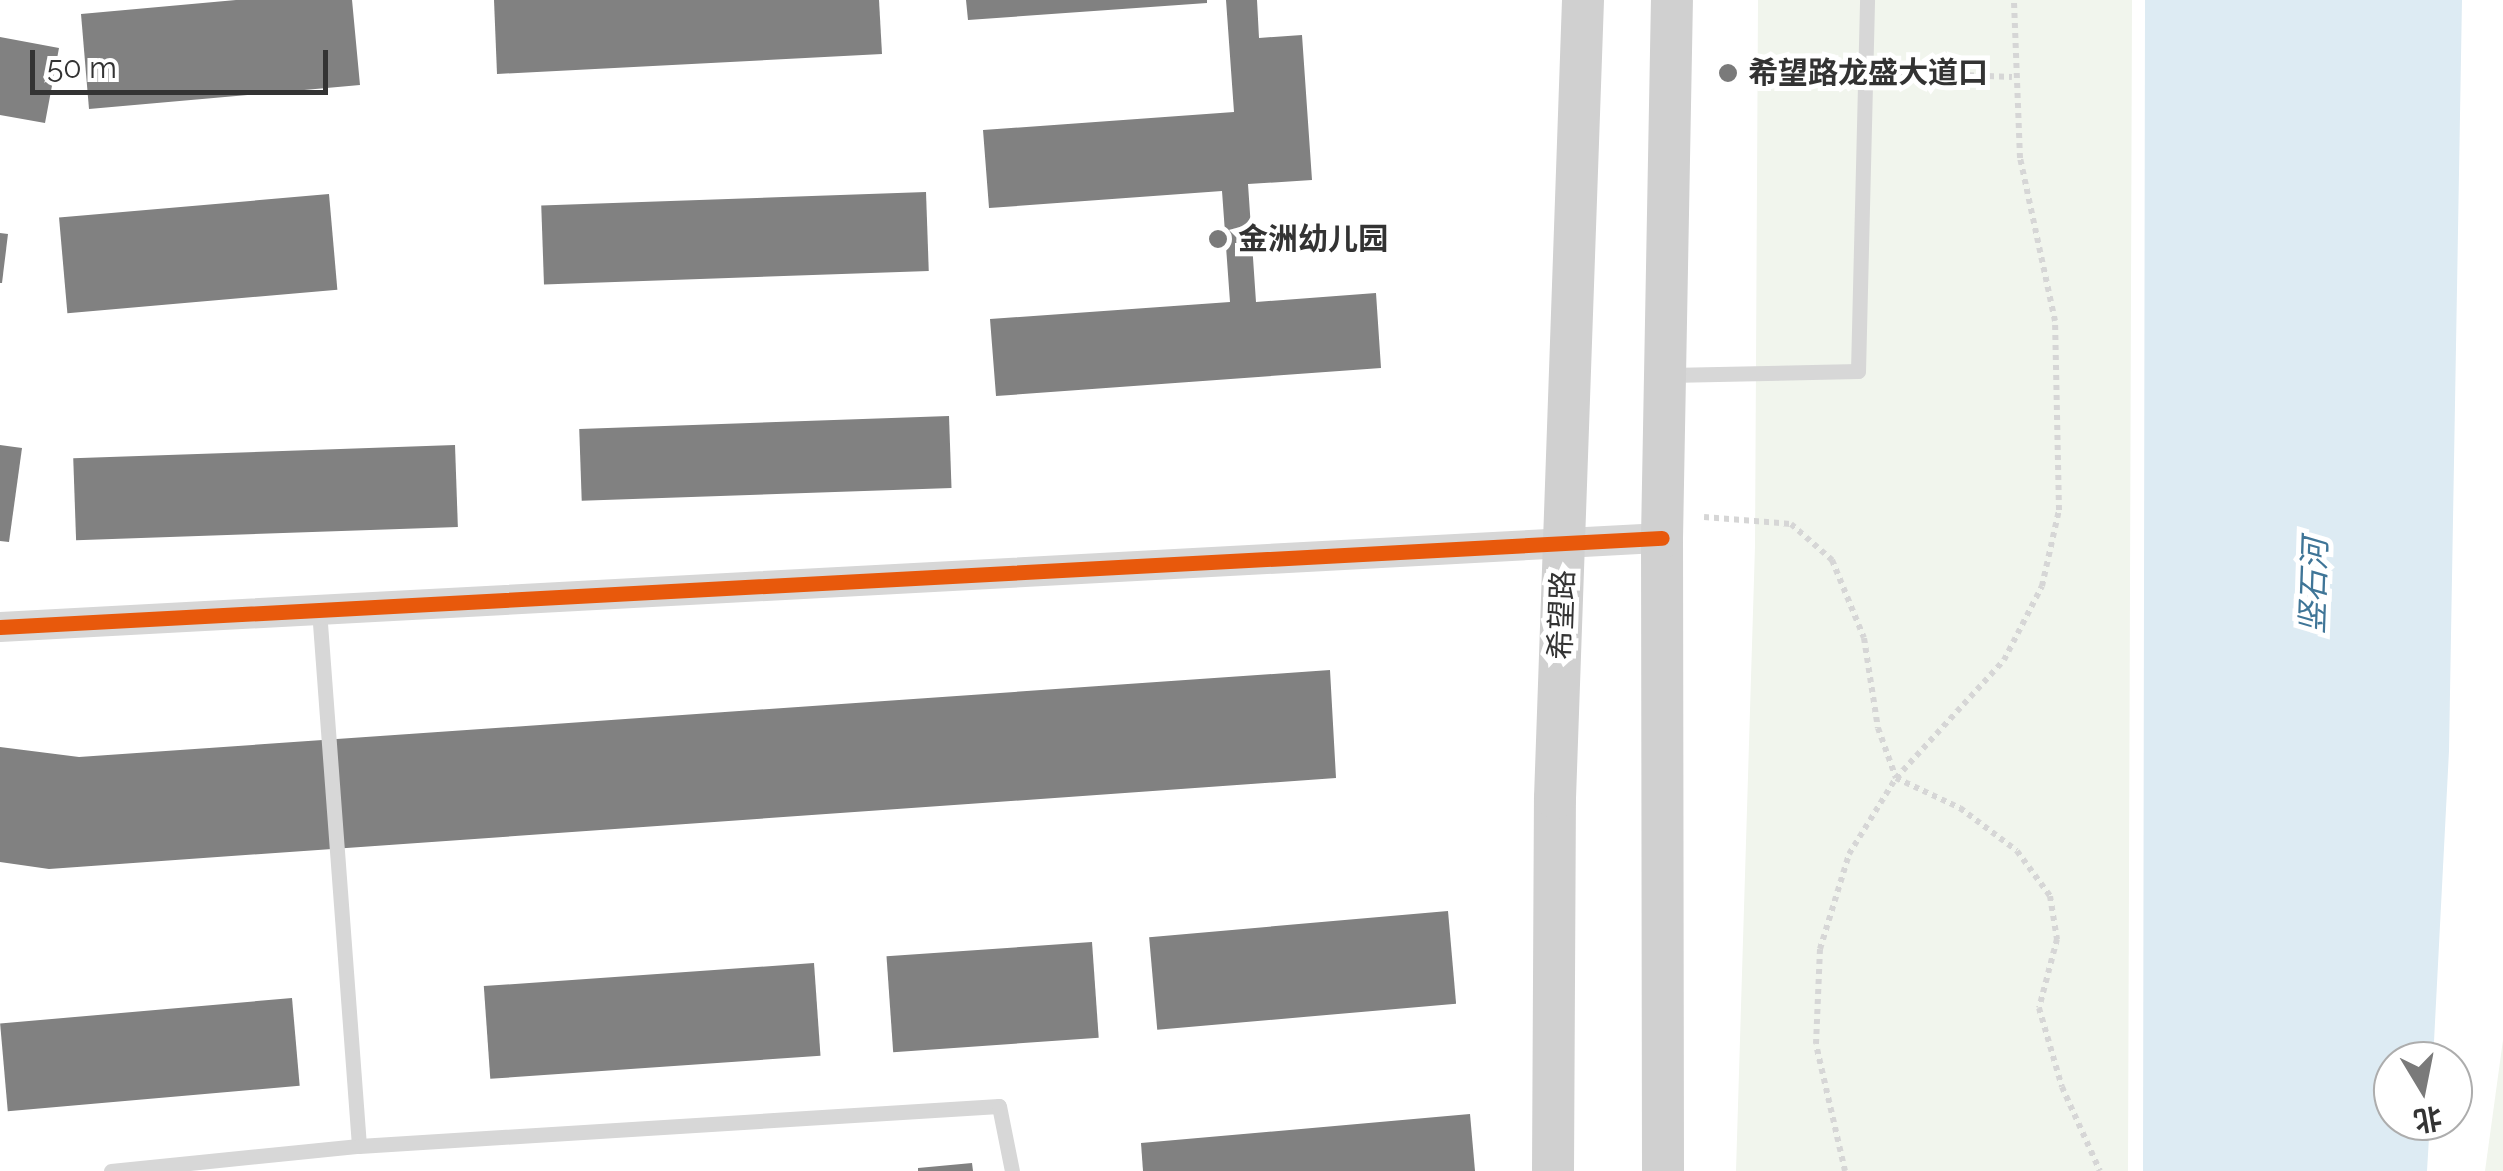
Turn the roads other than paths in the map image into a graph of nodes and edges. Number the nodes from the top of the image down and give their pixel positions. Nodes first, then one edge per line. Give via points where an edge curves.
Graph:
1 (1583, 0) edge
2 (1672, 0) edge
3 (1866, 0) edge
4 (1666, 375) junction
5 (1662, 526) junction
6 (1565, 539) junction
7 (320, 610) junction
8 (0, 627) edge
9 (359, 1146) junction
10 (111, 1171) edge
11 (1012, 1171) edge
12 (1553, 1171) edge
13 (1663, 1171) edge

1 - 6 main road, 希望路
2 - 4 main road
3 - 4 lane via 1858,371
4 - 5 main road
5 - 6 street
5 - 13 main road
6 - 7 street
6 - 12 main road, 希望路
7 - 8 street
7 - 9 lane
9 - 10 lane
9 - 11 lane via 999,1106

